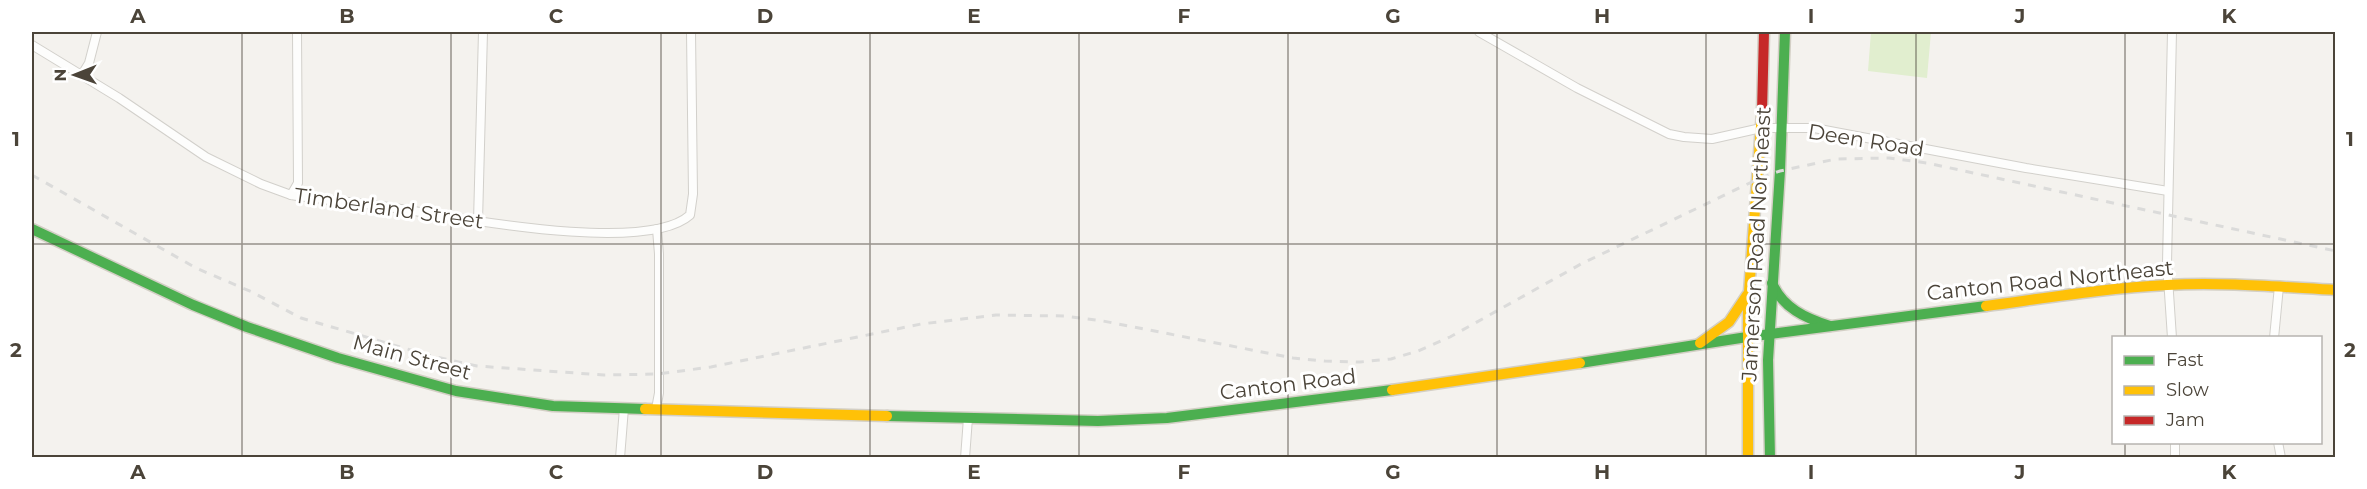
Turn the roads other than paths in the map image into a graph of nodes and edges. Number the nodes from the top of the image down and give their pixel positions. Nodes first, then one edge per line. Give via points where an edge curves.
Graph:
1 (97, 32) edge
2 (297, 32) edge
3 (483, 32) edge
4 (691, 32) edge
5 (1479, 32) edge
6 (1764, 32) edge
7 (1785, 32) edge
8 (2172, 32) edge
9 (32, 45) edge
10 (81, 76) junction
11 (1761, 128) junction
12 (1782, 129) junction
13 (2168, 192) junction
14 (291, 195) junction
15 (478, 221) junction
16 (32, 229) edge
17 (657, 229) junction
18 (1772, 282) junction
19 (2168, 285) junction
20 (2279, 286) junction
21 (1749, 290) junction
22 (2336, 290) edge
23 (1830, 326) junction
24 (1769, 334) junction
25 (2172, 336) edge
26 (2274, 336) edge
27 (1747, 337) junction
28 (1697, 345) junction
29 (624, 408) junction
30 (656, 409) junction
31 (807, 413) joint
32 (968, 418) junction
33 (620, 458) edge
34 (965, 458) edge
35 (1748, 458) edge
36 (1770, 458) edge

1 - 10 street via 89,63
2 - 14 street via 298,183
3 - 15 street
4 - 17 street, Timberland Street via 690,215 684,221
5 - 11 street, Deen Road via 1669,134 1697,139
6 - 11 main road, Jamerson Road Northeast
7 - 12 main road, Jamerson Road Northeast
8 - 13 street
9 - 10 street, Timberland Street
10 - 14 street, Timberland Street via 206,157
11 - 12 street, Deen Road
11 - 21 main road, Jamerson Road Northeast
12 - 13 street, Deen Road via 1814,128
12 - 18 main road, Jamerson Road Northeast
13 - 19 street
14 - 15 street, Timberland Street
15 - 17 street, Timberland Street via 600,232
16 - 29 main road, Main Street via 247,327 415,381 507,400
17 - 30 street
18 - 23 main road via 1779,296 1796,311
18 - 24 main road, Jamerson Road Northeast
19 - 20 main road, Canton Road Northeast
19 - 23 main road, Canton Road Northeast
19 - 25 street
20 - 22 main road, Canton Road Northeast
20 - 26 street
21 - 27 main road, Jamerson Road Northeast
21 - 28 main road via 1729,322
23 - 24 main road, Canton Road Northeast
24 - 27 main road, Canton Road
24 - 36 main road, Jamerson Road Northeast
27 - 28 main road, Canton Road
27 - 35 main road, Jamerson Road Northeast
28 - 32 main road, Canton Road via 1410,388 1167,418
29 - 30 main road, Main Street
29 - 33 street
30 - 31 main road, Main Street
31 - 32 main road, Canton Road
32 - 34 street

